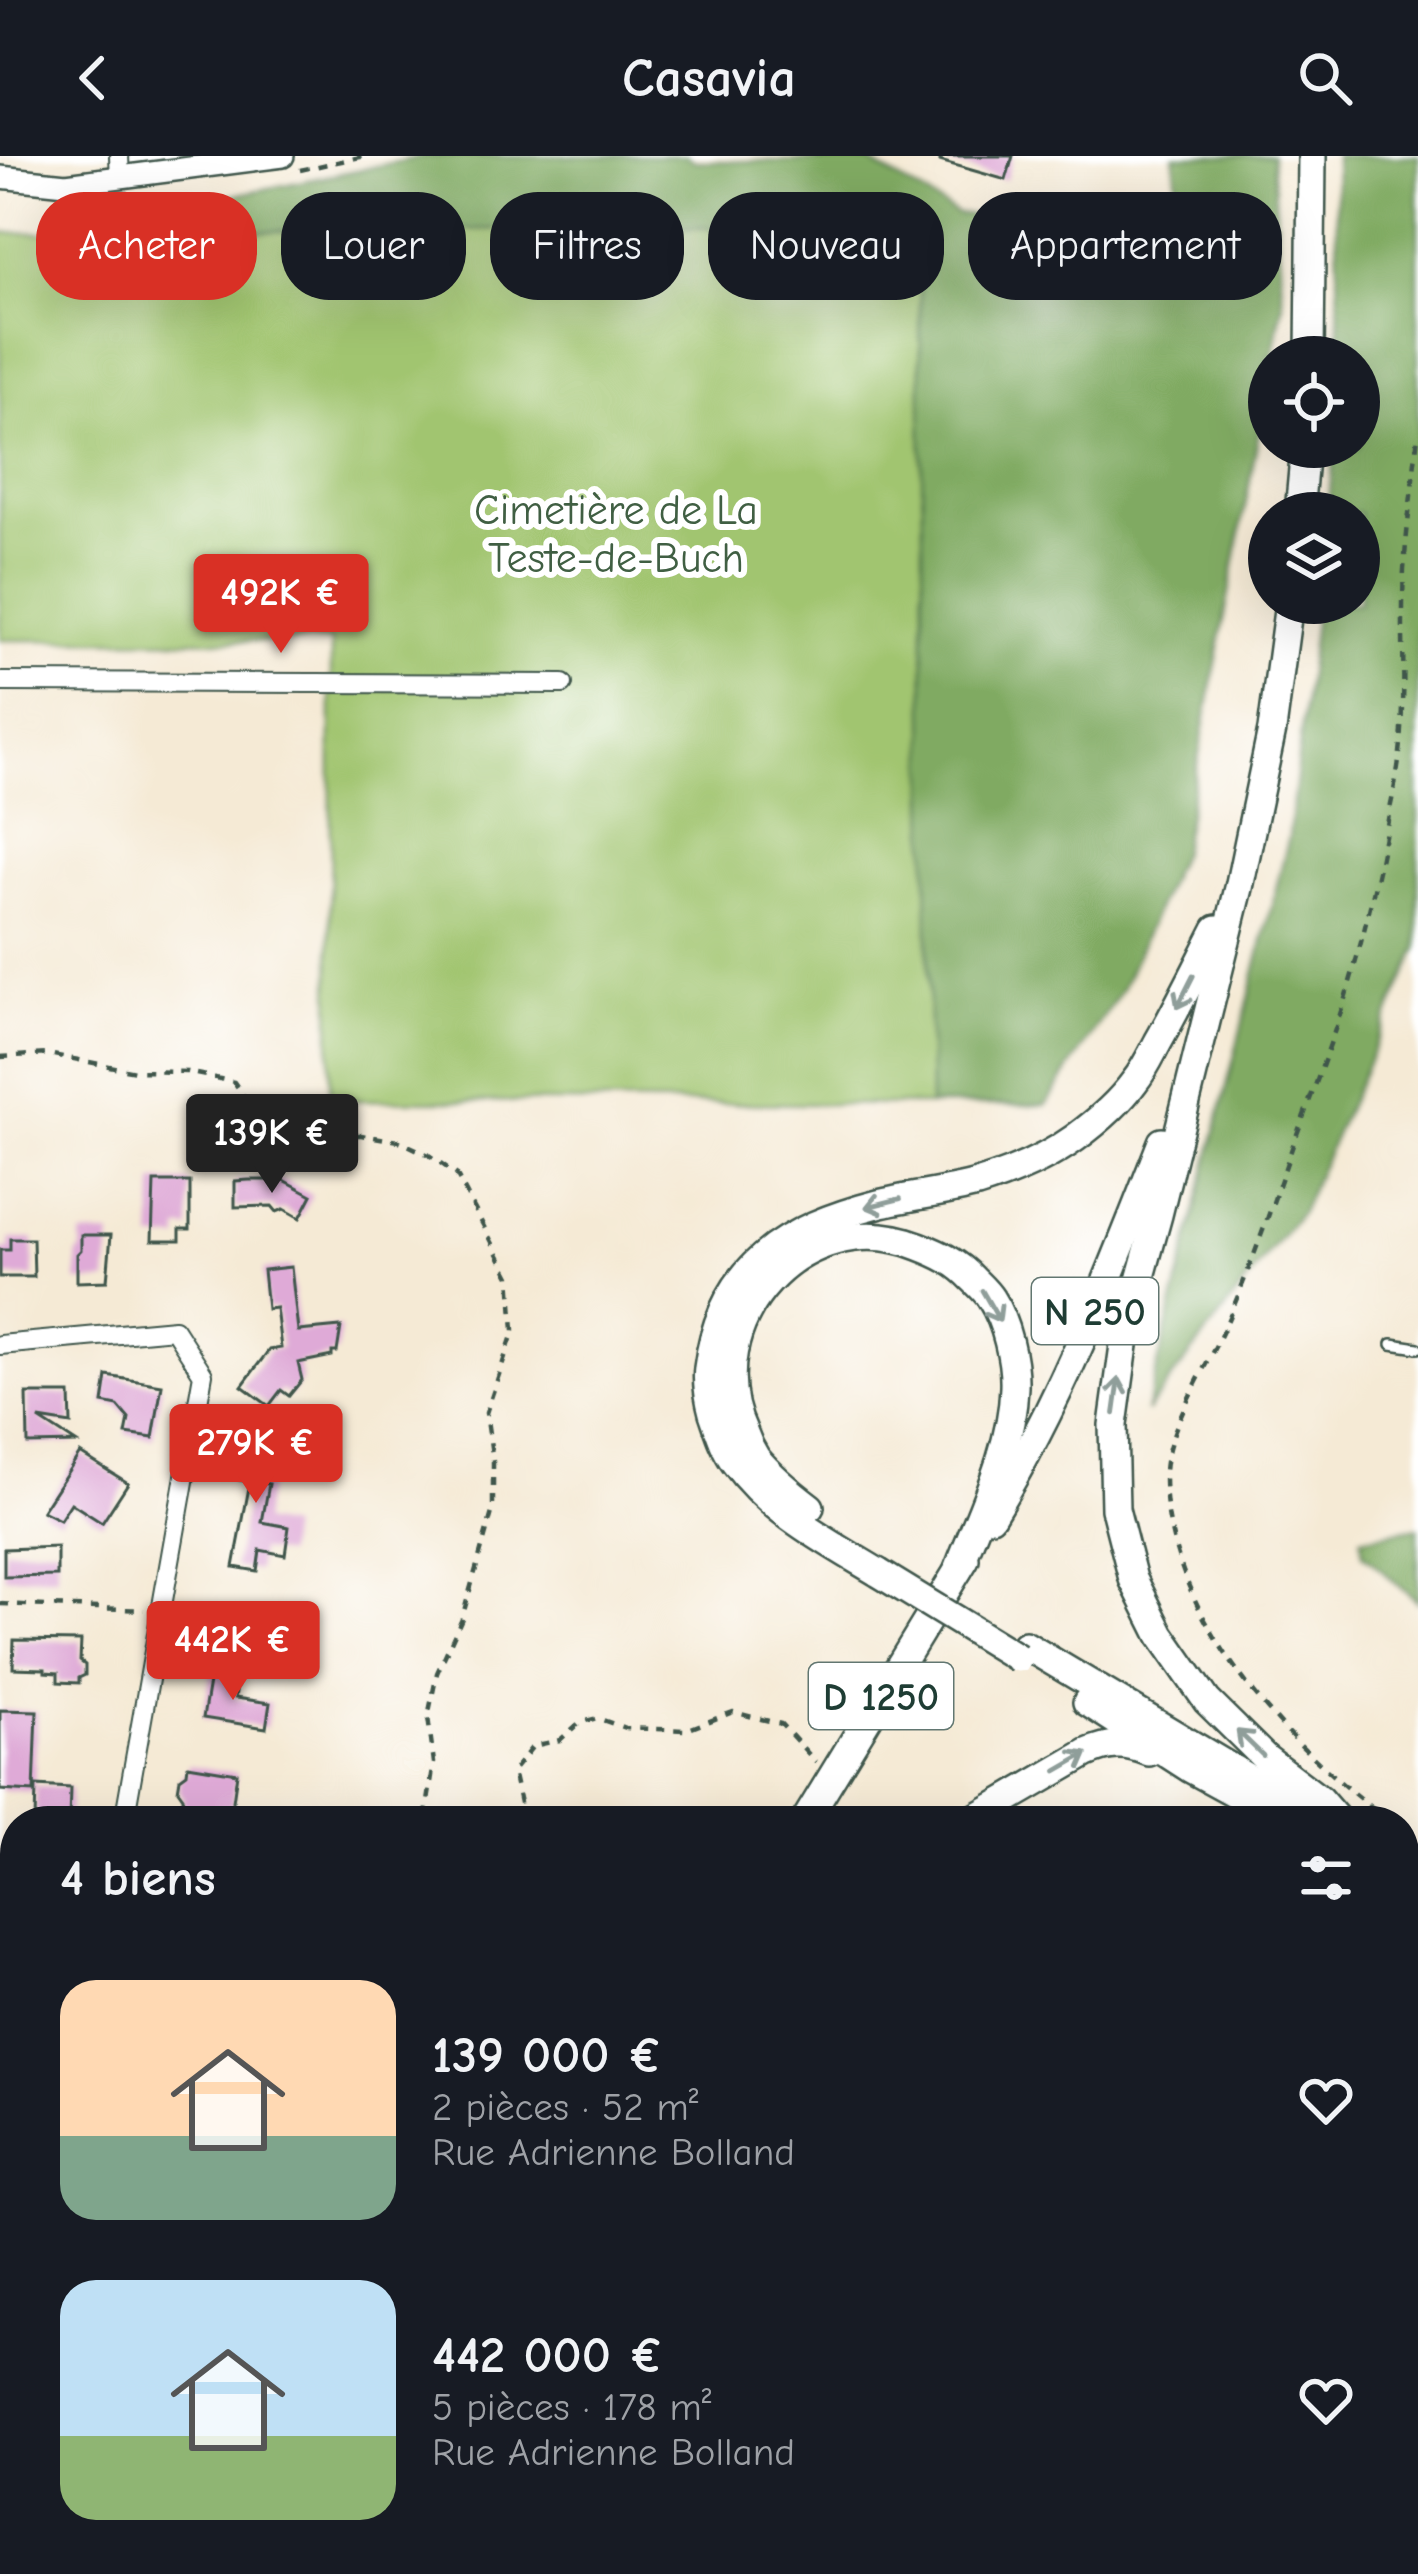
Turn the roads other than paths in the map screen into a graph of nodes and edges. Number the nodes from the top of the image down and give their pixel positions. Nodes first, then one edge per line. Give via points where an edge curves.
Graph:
1 (283, 156) edge
2 (1312, 156) edge
3 (119, 167) edge
4 (0, 177) edge
5 (1310, 336) edge
6 (1286, 624) edge
7 (0, 682) edge
8 (562, 684) dead end
9 (1239, 888) junction
10 (1203, 1038) junction
11 (1392, 1344) dead end
12 (0, 1345) edge
13 (1418, 1348) edge
14 (883, 1567) junction
15 (958, 1570) junction
16 (1022, 1652) junction
17 (1191, 1769) junction
18 (127, 1806) edge
19 (814, 1806) edge
20 (996, 1806) edge
21 (1259, 1806) edge
22 (1294, 1806) edge
23 (1324, 1806) edge

1 - 3 street
2 - 5 main road
3 - 4 street via 59,184
6 - 9 main road, N 250
7 - 8 street
9 - 10 main road, N 250
9 -> 14 main road via 1137,1079 1075,1138 975,1184 880,1203 796,1232 742,1276 719,1320 706,1378 721,1437 768,1499
10 - 15 main road, N 250 via 1091,1320 1019,1470
23 -> 10 main road via 1207,1701 1133,1579 1114,1509 1113,1425 1126,1330
11 - 13 lane
12 - 18 street via 174,1329 203,1374
14 -> 15 main road via 753,1454 729,1379 750,1304 782,1268 825,1244 872,1236 904,1240 966,1271 991,1299 1006,1336 1014,1382 1010,1430
14 - 16 main road, bridge
15 - 19 main road, D 1250
16 - 17 main road
16 - 22 main road
20 -> 17 main road via 1106,1744
17 - 21 main road

